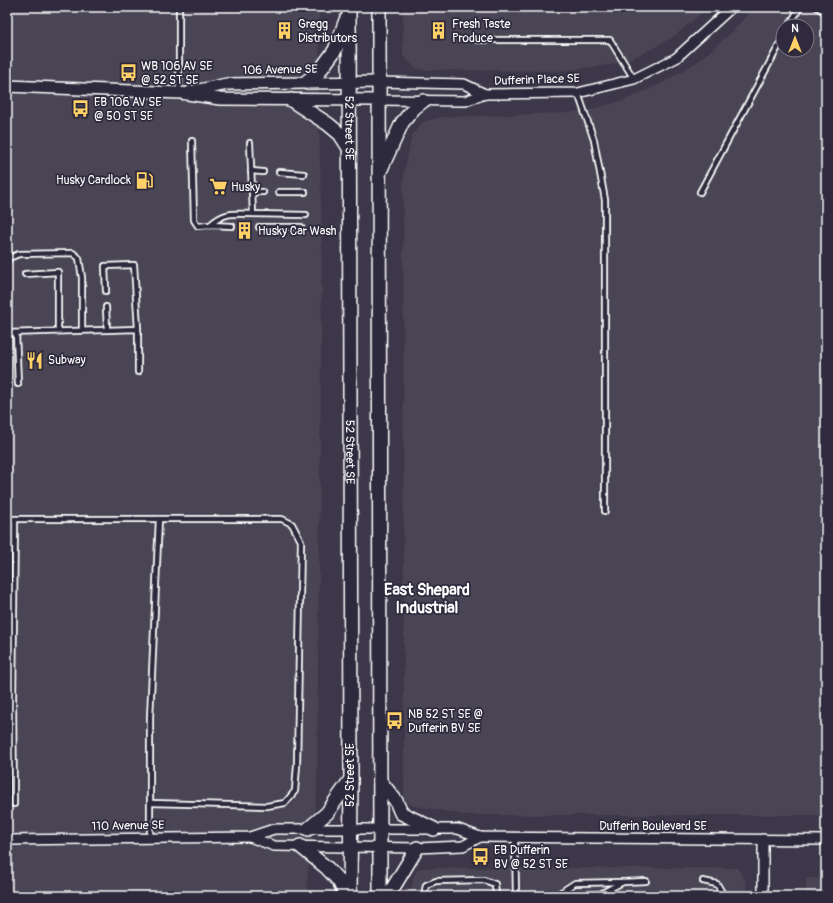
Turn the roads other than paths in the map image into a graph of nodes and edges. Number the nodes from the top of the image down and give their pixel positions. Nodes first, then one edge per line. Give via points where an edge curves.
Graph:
1 (179, 7) edge
2 (379, 7) edge
3 (732, 7) edge
4 (800, 7) edge
5 (817, 7) edge
6 (349, 9) edge
7 (826, 12) edge
8 (794, 18) edge
9 (477, 40) dead end
10 (775, 53) edge
11 (634, 79) junction
12 (306, 82) junction
13 (379, 82) junction
14 (349, 83) junction
15 (7, 86) edge
16 (180, 93) junction
17 (578, 93) junction
18 (485, 94) junction
19 (291, 100) junction
20 (349, 100) junction
21 (379, 100) junction
22 (423, 101) junction
23 (192, 142) dead end
24 (250, 143) dead end
25 (349, 148) junction
26 (251, 171) junction
27 (263, 172) dead end
28 (279, 172) dead end
29 (304, 174) dead end
30 (379, 174) junction
31 (252, 192) junction
32 (263, 192) dead end
33 (279, 192) dead end
34 (305, 192) dead end
35 (700, 192) dead end
36 (253, 214) junction
37 (306, 215) dead end
38 (210, 225) junction
39 (232, 226) dead end
40 (259, 227) dead end
41 (301, 227) dead end
42 (7, 262) edge
43 (25, 274) dead end
44 (106, 291) dead end
45 (106, 307) dead end
46 (138, 328) junction
47 (82, 330) junction
48 (107, 330) junction
49 (58, 331) junction
50 (7, 333) edge
51 (16, 333) junction
52 (138, 372) dead end
53 (18, 384) dead end
54 (605, 510) dead end
55 (7, 519) edge
56 (15, 519) junction
57 (159, 519) junction
58 (7, 746) edge
59 (13, 746) junction
60 (351, 779) junction
61 (380, 781) junction
62 (150, 803) junction
63 (14, 804) dead end
64 (308, 829) junction
65 (350, 829) junction
66 (434, 829) junction
67 (380, 830) junction
68 (250, 837) junction
69 (480, 837) junction
70 (515, 837) junction
71 (150, 838) junction
72 (763, 839) junction
73 (7, 840) edge
74 (826, 840) edge
75 (300, 846) junction
76 (350, 847) junction
77 (380, 847) junction
78 (416, 848) junction
79 (646, 881) dead end
80 (703, 881) dead end
81 (623, 882) junction
82 (346, 896) edge
83 (350, 896) edge
84 (380, 896) edge
85 (388, 896) edge
86 (424, 896) edge
87 (496, 896) edge
88 (516, 896) edge
89 (555, 896) edge
90 (578, 896) edge
91 (724, 896) edge
92 (763, 896) edge

1 - 16 lane
2 - 13 main road
3 - 11 street, Dufferin Place SE via 676,58
4 - 8 lane
5 - 7 lane
6 - 12 main road via 335,50 319,72
6 - 14 main road, 52 Street SE
9 - 11 lane via 610,40
10 - 35 lane
11 - 17 street, Dufferin Place SE
12 - 14 street, 106 Avenue SE
12 - 16 street, 106 Avenue SE via 227,84
13 - 14 street, 106 Avenue SE
13 - 18 street, Dufferin Place SE via 464,84
13 - 21 main road
14 - 20 main road, 52 Street SE
15 - 16 street, 106 Avenue SE
16 - 19 street, 106 Avenue SE via 220,99
17 - 18 street, Dufferin Place SE
17 - 54 lane via 594,140 605,200
18 - 22 street, Dufferin Place SE via 465,101
19 - 20 street, 106 Avenue SE
19 - 25 main road via 328,124 340,134
20 - 21 street, 106 Avenue SE
20 - 25 main road, 52 Street SE
21 - 22 street, Dufferin Place SE
21 - 30 main road
22 - 30 main road via 402,123
23 - 38 lane via 194,220 198,226
24 - 26 lane
25 - 60 main road, 52 Street SE
26 - 27 lane
26 - 31 lane
28 - 29 lane
30 - 61 main road
31 - 32 lane
31 - 36 lane
33 - 34 lane
36 - 37 lane
36 - 38 lane via 227,214
38 - 39 lane
40 - 41 lane
42 - 47 lane via 9,258 19,254 73,253 79,258 82,278
43 - 49 lane via 58,272
44 - 46 lane via 105,266 134,265
45 - 48 lane
46 - 48 lane
46 - 52 lane
47 - 48 lane
47 - 49 lane
49 - 51 lane
50 - 51 lane
51 - 53 lane
55 - 56 lane
56 - 57 lane
56 - 59 lane
57 - 62 lane via 150,717
57 - 62 lane via 282,518 292,524 301,541 297,765 295,791 285,803 267,806
58 - 59 lane
59 - 63 lane
60 - 64 main road via 327,813
60 - 65 main road, 52 Street SE
61 - 66 main road via 402,813
61 - 67 main road
62 - 71 lane
64 - 65 street, 110 Avenue SE
64 - 68 street, 110 Avenue SE via 274,829
65 - 67 street, Dufferin Boulevard SE
65 - 76 main road, 52 Street SE
66 - 67 street, Dufferin Boulevard SE
66 - 69 street, Dufferin Boulevard SE via 458,829
67 - 77 main road
68 - 71 street, 110 Avenue SE
68 - 75 street, 110 Avenue SE via 274,846
69 - 70 street, Dufferin Boulevard SE
69 - 78 street, Dufferin Boulevard SE via 463,846
70 - 72 street, Dufferin Boulevard SE
70 - 88 lane
71 - 73 street, 110 Avenue SE
72 - 74 street, Dufferin Boulevard SE
72 - 92 street
75 - 76 street, 110 Avenue SE
75 - 82 main road via 339,881
76 - 77 street, Dufferin Boulevard SE
76 - 83 main road, 52 Street SE
77 - 78 street, Dufferin Boulevard SE
77 - 84 main road
78 - 85 main road
79 - 81 lane
80 - 91 lane via 717,884
81 - 89 lane via 575,883
81 - 90 lane via 600,894
86 - 87 lane via 426,885 436,881 484,880 495,884

